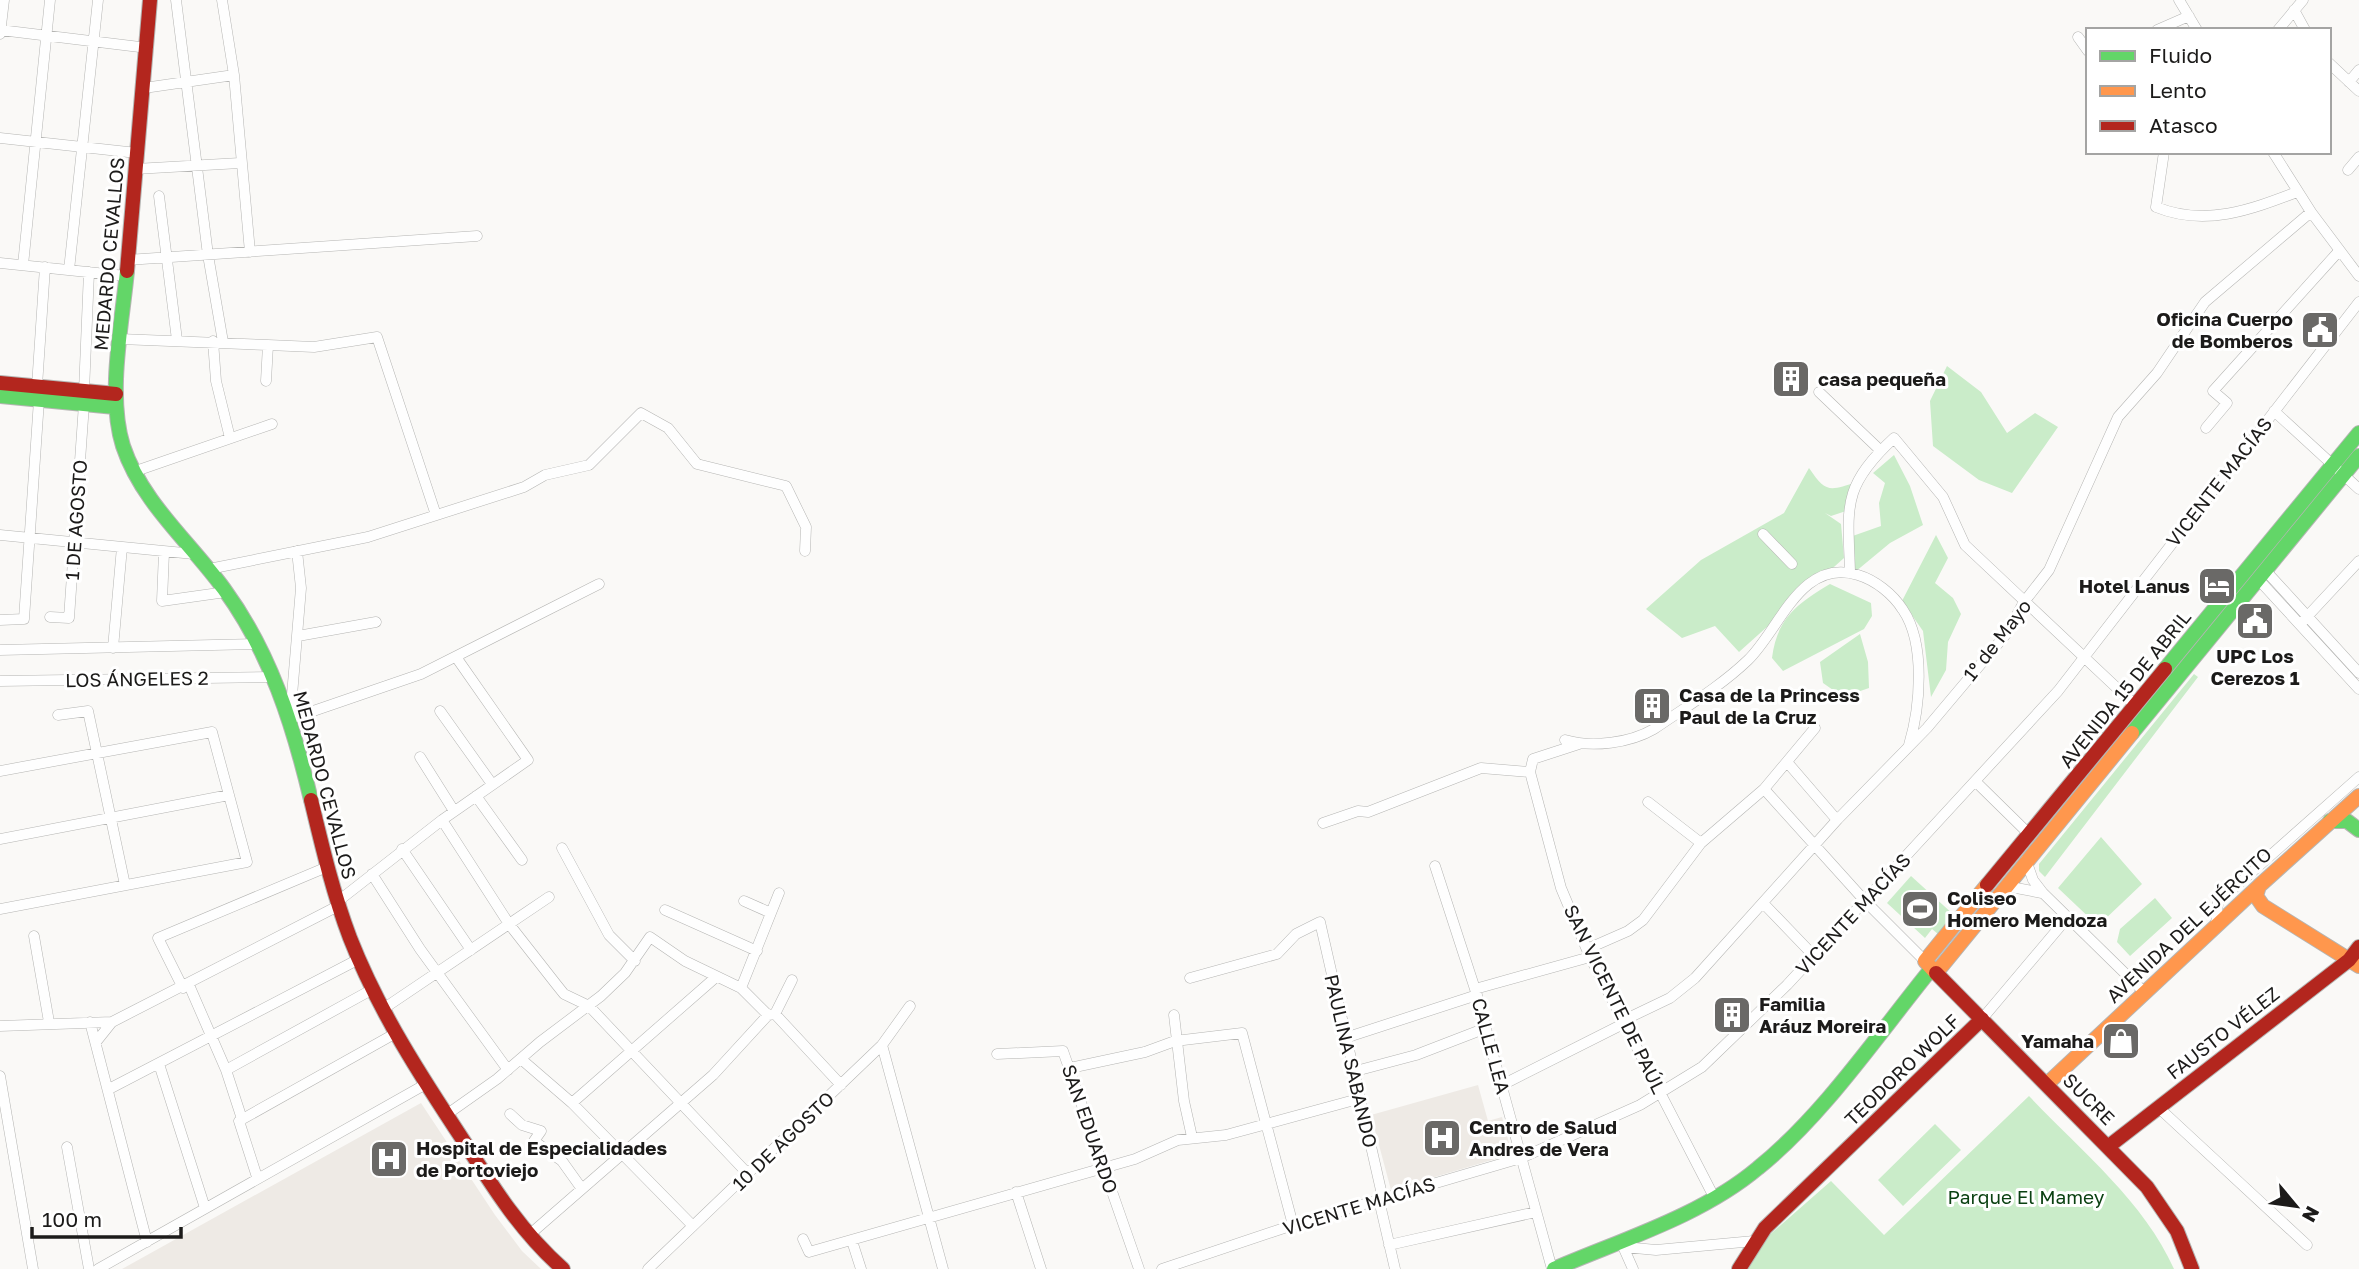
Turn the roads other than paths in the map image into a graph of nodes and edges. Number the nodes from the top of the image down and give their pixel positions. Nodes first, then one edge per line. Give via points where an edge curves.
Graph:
1 (4, 0) edge
2 (50, 0) edge
3 (98, 0) edge
4 (150, 0) edge
5 (176, 0) edge
6 (222, 0) edge
7 (2179, 0) edge
8 (2302, 0) edge
9 (2294, 10) junction
10 (2189, 16) junction
11 (2162, 28) edge
12 (2196, 28) edge
13 (2280, 28) edge
14 (2304, 28) edge
15 (0, 30) edge
16 (0, 36) edge
17 (46, 36) junction
18 (2078, 37) dead end
19 (94, 41) junction
20 (148, 48) junction
21 (2086, 48) edge
22 (2331, 64) edge
23 (2359, 70) edge
24 (233, 75) junction
25 (2349, 82) junction
26 (188, 83) junction
27 (144, 88) junction
28 (2359, 91) edge
29 (0, 138) edge
30 (35, 142) junction
31 (82, 147) junction
32 (137, 153) junction
33 (2164, 154) edge
34 (2274, 154) edge
35 (2359, 157) edge
36 (240, 163) junction
37 (197, 166) junction
38 (135, 169) junction
39 (2348, 170) dead end
40 (2297, 192) junction
41 (159, 196) dead end
42 (2312, 212) junction
43 (477, 236) dead end
44 (2339, 251) junction
45 (250, 252) junction
46 (208, 255) junction
47 (165, 258) junction
48 (127, 260) junction
49 (0, 262) edge
50 (23, 265) junction
51 (46, 267) junction
52 (69, 270) junction
53 (89, 272) junction
54 (126, 276) junction
55 (2359, 276) edge
56 (2359, 302) edge
57 (120, 339) junction
58 (177, 340) junction
59 (218, 341) junction
60 (268, 345) junction
61 (265, 381) dead end
62 (0, 383) edge
63 (1819, 392) dead end
64 (38, 393) junction
65 (0, 396) edge
66 (84, 397) junction
67 (116, 400) junction
68 (2274, 411) junction
69 (272, 424) dead end
70 (2206, 428) dead end
71 (2359, 433) edge
72 (230, 438) junction
73 (1881, 451) junction
74 (2359, 456) edge
75 (2339, 469) junction
76 (133, 472) junction
77 (2359, 489) edge
78 (436, 515) junction
79 (1763, 534) dead end
80 (0, 535) edge
81 (30, 538) junction
82 (75, 543) junction
83 (122, 547) junction
84 (297, 551) junction
85 (805, 551) dead end
86 (164, 552) junction
87 (194, 555) junction
88 (2359, 561) edge
89 (1792, 564) dead end
90 (209, 569) junction
91 (1850, 572) junction
92 (2262, 574) junction
93 (599, 584) dead end
94 (226, 592) junction
95 (2024, 602) junction
96 (50, 617) dead end
97 (0, 620) edge
98 (2303, 620) junction
99 (376, 622) dead end
100 (2308, 633) junction
101 (298, 636) junction
102 (258, 644) junction
103 (113, 648) junction
104 (0, 650) edge
105 (2359, 655) edge
106 (456, 657) junction
107 (2085, 660) junction
108 (2343, 664) junction
109 (2359, 673) edge
110 (274, 677) junction
111 (0, 681) edge
112 (2359, 689) edge
113 (2359, 698) edge
114 (2136, 706) junction
115 (440, 711) dead end
116 (58, 715) dead end
117 (290, 719) junction
118 (1815, 729) dead end
119 (1565, 740) dead end
120 (1582, 743) junction
121 (1908, 747) junction
122 (97, 753) junction
123 (420, 757) dead end
124 (1787, 762) junction
125 (0, 771) edge
126 (1528, 772) junction
127 (2359, 777) edge
128 (1976, 782) junction
129 (492, 785) junction
130 (1764, 789) junction
131 (229, 795) junction
132 (475, 796) junction
133 (2359, 796) edge
134 (1648, 802) dead end
135 (454, 811) junction
136 (110, 818) junction
137 (442, 820) junction
138 (1837, 820) junction
139 (2330, 821) junction
140 (1323, 823) dead end
141 (2359, 830) edge
142 (2030, 833) junction
143 (0, 839) edge
144 (1701, 843) junction
145 (1815, 846) junction
146 (562, 848) dead end
147 (402, 849) junction
148 (522, 860) dead end
149 (2026, 862) junction
150 (1435, 866) dead end
151 (327, 867) junction
152 (372, 874) junction
153 (125, 885) junction
154 (2006, 886) junction
155 (2259, 886) junction
156 (779, 893) dead end
157 (2043, 893) junction
158 (1980, 894) junction
159 (550, 897) dead end
160 (744, 901) dead end
161 (1865, 901) junction
162 (338, 904) junction
163 (1764, 904) junction
164 (0, 909) edge
165 (665, 910) dead end
166 (771, 914) junction
167 (2068, 917) junction
168 (509, 924) junction
169 (2216, 926) junction
170 (34, 936) dead end
171 (2359, 947) edge
172 (471, 950) junction
173 (757, 951) junction
174 (1588, 953) junction
175 (1814, 956) junction
176 (359, 959) junction
177 (635, 961) junction
178 (2354, 963) edge
179 (1931, 967) junction
180 (438, 973) junction
181 (716, 977) junction
182 (1191, 978) dead end
183 (792, 980) dead end
184 (186, 987) junction
185 (741, 988) junction
186 (373, 989) junction
187 (2143, 991) junction
188 (1476, 992) junction
189 (589, 1006) junction
190 (910, 1006) dead end
191 (383, 1009) junction
192 (771, 1014) junction
193 (1174, 1015) dead end
194 (1982, 1019) junction
195 (49, 1022) junction
196 (90, 1022) junction
197 (112, 1022) junction
198 (1623, 1023) junction
199 (0, 1026) edge
200 (1486, 1028) junction
201 (396, 1033) junction
202 (213, 1038) junction
203 (1345, 1038) junction
204 (1175, 1041) junction
205 (96, 1042) junction
206 (882, 1045) junction
207 (631, 1051) junction
208 (997, 1054) dead end
209 (521, 1059) junction
210 (159, 1064) junction
211 (1070, 1068) junction
212 (226, 1070) junction
213 (508, 1070) junction
214 (1352, 1073) junction
215 (0, 1076) edge
216 (426, 1084) junction
217 (2047, 1084) junction
218 (841, 1085) junction
219 (1502, 1085) junction
220 (108, 1089) junction
221 (1661, 1093) junction
222 (1358, 1099) junction
223 (572, 1103) junction
224 (681, 1103) junction
225 (2159, 1108) junction
226 (510, 1114) dead end
227 (446, 1115) junction
228 (242, 1119) junction
229 (1266, 1126) junction
230 (1192, 1138) junction
231 (2109, 1146) junction
232 (67, 1147) dead end
233 (623, 1153) junction
234 (1521, 1158) junction
235 (1104, 1168) junction
236 (748, 1174) junction
237 (257, 1177) junction
238 (582, 1189) junction
239 (1016, 1192) junction
240 (1714, 1197) junction
241 (1381, 1199) junction
242 (205, 1208) junction
243 (1536, 1212) junction
244 (928, 1218) junction
245 (1293, 1225) junction
246 (693, 1226) junction
247 (528, 1236) junction
248 (803, 1239) dead end
249 (852, 1241) junction
250 (1754, 1241) junction
251 (147, 1242) junction
252 (1622, 1244) junction
253 (1389, 1245) junction
254 (2307, 1245) dead end
255 (33, 1269) edge
256 (89, 1269) edge
257 (98, 1269) edge
258 (563, 1269) edge
259 (648, 1269) edge
260 (861, 1269) edge
261 (943, 1269) edge
262 (1041, 1269) edge
263 (1139, 1269) edge
264 (1162, 1269) edge
265 (1395, 1269) edge
266 (1553, 1269) edge
267 (1633, 1269) edge
268 (1739, 1269) edge
269 (2192, 1269) edge

1 - 15 street
2 - 17 street
3 - 19 street
4 - 20 main road, MEDARDO CEVALLOS
5 - 26 street
6 - 24 street
7 - 10 street
8 - 9 street
9 - 13 street
9 - 14 street
10 - 11 street
10 - 12 street
15 - 16 street
15 - 17 street
17 - 19 street
17 - 30 street
18 - 21 street
19 - 20 street
19 - 31 street
20 - 27 main road, MEDARDO CEVALLOS
22 - 25 street
23 - 25 street
24 - 26 street
24 - 36 street
25 - 28 street
26 - 27 street
26 - 37 street
27 - 32 main road, MEDARDO CEVALLOS
29 - 30 street
30 - 31 street
30 - 50 street
31 - 32 street
31 - 52 street
32 - 38 main road, MEDARDO CEVALLOS
33 - 40 street via 2155,207 2171,213 2227,215
34 - 40 street
35 - 39 street
36 - 37 street
36 - 45 street
37 - 38 street
37 - 46 street
38 - 48 main road, MEDARDO CEVALLOS
40 - 42 street
41 - 47 street
42 - 44 street
42 - 95 street, 1º de Mayo via 2217,290 2157,373 2125,406 2049,570
43 - 45 street
44 - 55 street
44 - 70 street via 2213,391 2227,403
45 - 46 street
46 - 47 street
46 - 59 street
47 - 48 street
47 - 58 street
48 - 54 main road, MEDARDO CEVALLOS
49 - 50 street
50 - 51 street
51 - 52 street
51 - 64 street
52 - 53 street
53 - 54 street
53 - 66 street, 1 DE AGOSTO
54 - 57 main road, MEDARDO CEVALLOS
56 - 68 street, VICENTE MACÍAS
57 - 58 street
57 - 67 main road, MEDARDO CEVALLOS
58 - 59 street
59 - 60 street
59 - 72 street via 216,381
60 - 61 street
60 - 78 street via 313,348 377,337
62 - 64 main road
63 - 73 street
64 - 65 main road
64 - 66 main road
64 - 81 street
66 - 67 main road
66 - 82 street, 1 DE AGOSTO
67 - 76 main road, MEDARDO CEVALLOS via 121,444
68 - 75 street
68 - 107 street, VICENTE MACÍAS
69 - 72 street
71 - 75 main road, AVENIDA 15 DE ABRIL
72 - 76 street
73 - 91 street via 1859,478 1851,499 1847,516
73 - 95 street via 1894,438 1943,497 1965,545
74 - 75 main road, AVENIDA 15 DE ABRIL
75 - 77 street
75 - 92 main road, AVENIDA 15 DE ABRIL
75 - 114 main road, AVENIDA 15 DE ABRIL
76 - 87 main road, MEDARDO CEVALLOS via 155,508
78 - 84 street via 368,537
78 - 85 street via 524,487 545,475 589,465 641,413 668,428 697,464 786,486 806,527
79 - 89 street
80 - 81 street
81 - 82 street
81 - 97 street via 24,619
82 - 83 street
82 - 96 street, 1 DE AGOSTO via 69,618
83 - 86 street
83 - 103 street
84 - 90 street
84 - 101 street via 302,588
86 - 87 street
86 - 94 street via 162,601
87 - 90 main road, MEDARDO CEVALLOS
88 - 98 street
90 - 94 main road, MEDARDO CEVALLOS
91 - 120 street via 1817,579 1786,606 1751,657 1654,729 1608,743
91 - 121 street via 1884,589 1908,619 1919,690
92 - 98 street
92 - 149 main road, AVENIDA 15 DE ABRIL
93 - 106 street
94 - 102 main road, MEDARDO CEVALLOS
95 - 107 street
95 - 121 street, 1º de Mayo via 2007,633
98 - 100 street
98 - 108 street
99 - 101 street
100 - 108 street
100 - 113 street via 2310,643
101 - 117 street
102 - 103 street
102 - 110 main road, MEDARDO CEVALLOS
103 - 104 street
105 - 108 street
106 - 117 street via 421,674
106 - 129 street via 528,760
107 - 114 street
107 - 128 street, VICENTE MACÍAS
108 - 109 street
108 - 112 street
110 - 111 street, LOS ÁNGELES 2
110 - 117 main road, MEDARDO CEVALLOS
114 - 142 main road, AVENIDA 15 DE ABRIL
115 - 129 street
116 - 122 street via 88,711
117 - 151 main road, MEDARDO CEVALLOS
118 - 124 street
119 - 120 street
120 - 126 street via 1533,759
121 - 138 street, 1º de Mayo
122 - 125 street
122 - 131 street via 212,732
122 - 136 street
123 - 135 street
124 - 130 street
124 - 138 street
126 - 140 street via 1481,768 1368,812
126 - 174 street, SAN VICENTE DE PAÚL via 1554,866
127 - 169 street via 2218,902
128 - 142 street
128 - 161 street, VICENTE MACÍAS
129 - 132 street
130 - 144 street
130 - 145 street
131 - 136 street
131 - 153 street via 247,862
132 - 135 street
132 - 148 street
133 - 139 main road, AVENIDA DEL EJÉRCITO
134 - 144 street
135 - 137 street
136 - 143 street
136 - 153 street
137 - 147 street
137 - 168 street
138 - 145 street, 1º de Mayo
139 - 141 main road via 2347,821
139 - 155 main road, AVENIDA DEL EJÉRCITO
142 - 149 street
142 - 158 main road, AVENIDA 15 DE ABRIL
144 - 174 street via 1643,920
145 - 161 street
145 - 163 street, 1º de Mayo
146 - 177 street via 609,935
147 - 152 street
147 - 172 street
149 - 154 main road, AVENIDA 15 DE ABRIL
149 - 157 street
150 - 188 street, CALLE LEA
151 - 162 main road, MEDARDO CEVALLOS
151 - 184 street via 159,938
152 - 162 street
152 - 180 street
153 - 164 street
154 - 157 street
154 - 158 street
154 - 179 main road, AVENIDA 15 DE ABRIL
155 - 169 main road, AVENIDA DEL EJÉRCITO
155 - 178 main road via 2257,899 2263,906
156 - 166 street
157 - 167 street
158 - 179 main road, AVENIDA 15 DE ABRIL
159 - 168 street
160 - 166 street
161 - 175 street, VICENTE MACÍAS
161 - 179 street
162 - 176 main road, MEDARDO CEVALLOS
162 - 184 street
163 - 175 street
163 - 198 street, 1º de Mayo via 1680,991
165 - 173 street
166 - 173 street
167 - 187 street
167 - 194 street, TEODORO WOLF
168 - 172 street
168 - 189 street via 564,994
169 - 187 main road, AVENIDA DEL EJÉRCITO
170 - 195 street
171 - 178 main road, FAUSTO VÉLEZ
172 - 180 street
173 - 185 street
174 - 188 street
174 - 198 street, SAN VICENTE DE PAÚL
175 - 221 street, VICENTE MACÍAS via 1727,1045
176 - 186 main road, MEDARDO CEVALLOS
176 - 202 street
177 - 181 street via 650,937
177 - 189 street
178 - 225 main road, FAUSTO VÉLEZ
179 - 194 main road, SUCRE
179 - 240 main road, AVENIDA 15 DE ABRIL via 1782,1149
180 - 191 street
180 - 213 street
181 - 185 street
181 - 207 street
182 - 203 street, PAULINA SABANDO via 1277,954 1296,934 1320,922
183 - 192 street
184 - 197 street
184 - 202 street
185 - 192 street
186 - 191 main road, MEDARDO CEVALLOS
186 - 212 street
187 - 217 main road, AVENIDA DEL EJÉRCITO
188 - 200 street, CALLE LEA
188 - 203 street
189 - 207 street
189 - 209 street
190 - 206 street, 10 DE AGOSTO
191 - 201 main road, MEDARDO CEVALLOS
192 - 218 street
192 - 224 street
193 - 204 street
194 - 217 main road, SUCRE
194 - 250 main road, TEODORO WOLF
195 - 196 street
195 - 199 street
196 - 197 street
196 - 205 street
197 - 205 street
198 - 219 street, 1º de Mayo
198 - 221 street, SAN VICENTE DE PAÚL
200 - 214 street
200 - 219 street, CALLE LEA
201 - 216 main road, MEDARDO CEVALLOS
201 - 228 street
202 - 210 street
202 - 212 street
203 - 214 street, PAULINA SABANDO
204 - 211 street
204 - 229 street via 1242,1033
204 - 230 street
205 - 220 street
206 - 218 street, 10 DE AGOSTO
206 - 244 street
207 - 223 street
207 - 224 street
208 - 211 street, SAN EDUARDO via 1063,1051
209 - 213 street
209 - 223 street
210 - 220 street
210 - 242 street
211 - 235 street, SAN EDUARDO
212 - 228 street
213 - 227 street
214 - 222 street, PAULINA SABANDO
215 - 255 street
216 - 227 main road, MEDARDO CEVALLOS
216 - 237 street
217 - 231 main road, SUCRE
218 - 236 street, 10 DE AGOSTO
219 - 234 street, CALLE LEA
220 - 251 street
221 - 234 street, VICENTE MACÍAS
221 - 240 street, SAN VICENTE DE PAÚL
222 - 229 street
222 - 241 street, PAULINA SABANDO
223 - 233 street
224 - 233 street
224 - 236 street
225 - 231 main road, FAUSTO VÉLEZ
225 - 254 street
226 - 238 street via 522,1125 541,1131 534,1141 562,1161
227 - 247 main road, MEDARDO CEVALLOS
228 - 237 street
229 - 230 street
229 - 245 street
230 - 235 street
231 - 269 main road, SUCRE via 2163,1207
232 - 256 street
233 - 238 street
233 - 246 street
234 - 241 street, VICENTE MACÍAS
234 - 243 street, CALLE LEA
235 - 239 street
235 - 263 street, SAN EDUARDO
236 - 246 street, 10 DE AGOSTO
237 - 242 street
238 - 247 street
239 - 244 street
239 - 262 street
240 - 252 main road, AVENIDA 15 DE ABRIL
241 - 245 street, VICENTE MACÍAS
241 - 253 street, PAULINA SABANDO
242 - 251 street
243 - 253 street
243 - 266 street, CALLE LEA
244 - 249 street
244 - 261 street
245 - 264 street, VICENTE MACÍAS
246 - 259 street, 10 DE AGOSTO
247 - 258 main road, MEDARDO CEVALLOS
248 - 249 street via 809,1252
249 - 260 street
250 - 252 street via 1656,1250
250 - 268 main road, TEODORO WOLF
251 - 257 street
252 - 266 main road, AVENIDA 15 DE ABRIL
252 - 267 street
253 - 265 street, PAULINA SABANDO

